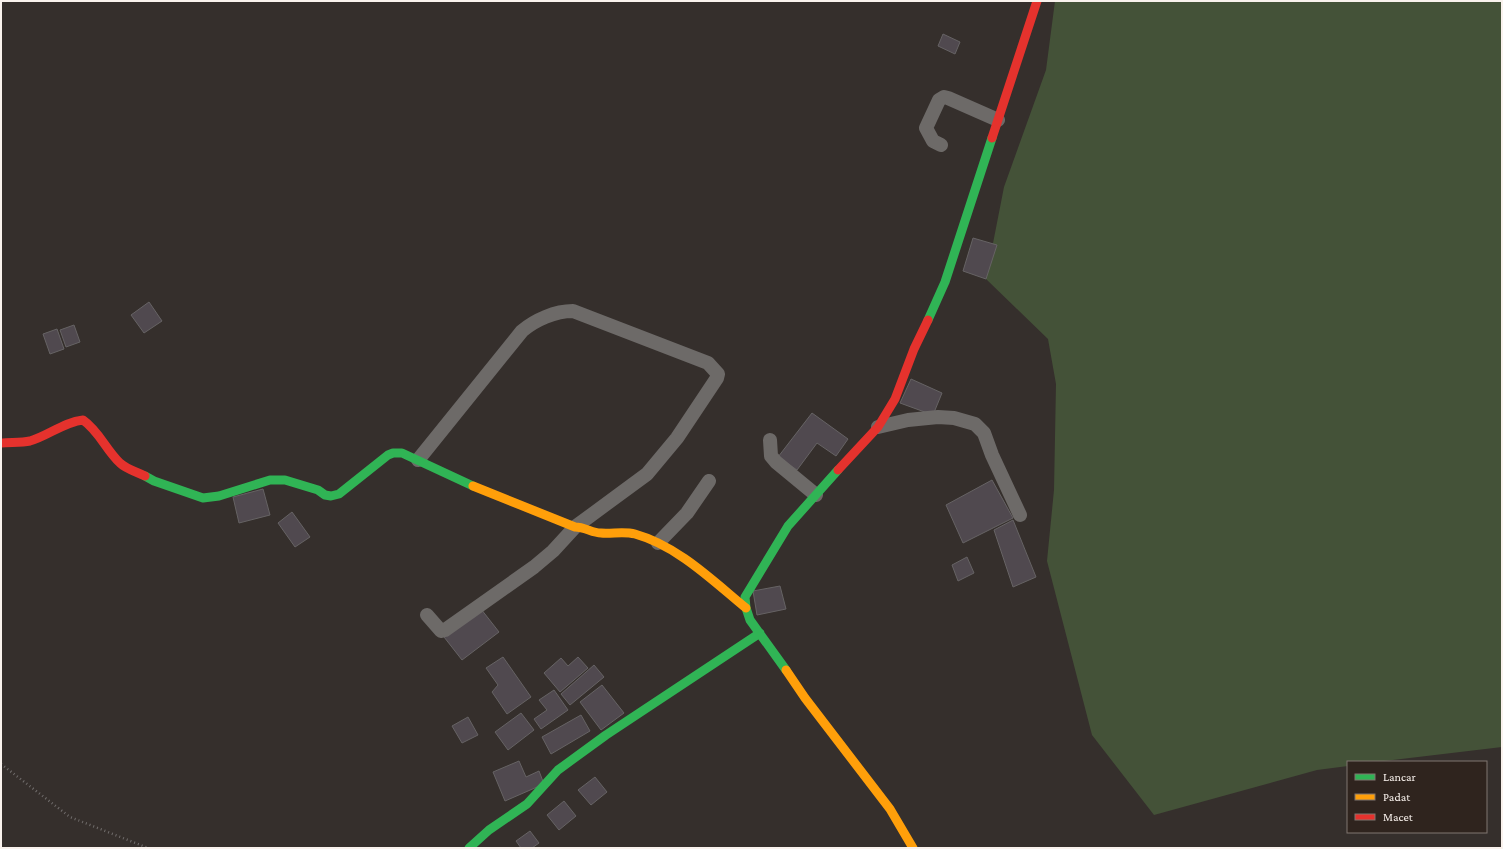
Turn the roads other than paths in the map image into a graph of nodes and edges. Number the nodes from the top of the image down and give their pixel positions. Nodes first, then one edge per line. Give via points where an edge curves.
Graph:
1 (1037, 1) edge
2 (998, 120) junction
3 (941, 145) dead end
4 (878, 427) junction
5 (770, 440) dead end
6 (1, 443) edge
7 (418, 460) junction
8 (709, 481) dead end
9 (816, 495) junction
10 (1020, 515) dead end
11 (575, 527) junction
12 (658, 543) junction
13 (746, 608) junction
14 (427, 615) dead end
15 (760, 633) junction
16 (470, 848) edge
17 (913, 848) edge

1 - 2 street
2 - 3 street via 944,97 926,128 933,141
2 - 4 street via 945,282 894,399
4 - 9 street
4 - 10 street via 938,417 975,424 984,432
5 - 9 street via 771,456 776,462
6 - 7 street via 29,441 83,420 97,433 121,464 154,481 203,498 219,496 270,480 284,480 331,496 339,494 388,455 402,453
7 - 11 street via 465,483
7 - 11 street via 522,331 529,325 562,311 573,311 708,364 718,374 717,378 677,438 647,474
8 - 12 street via 687,513
9 - 13 street via 784,532 745,597
11 - 12 street via 582,526 598,533 633,534
11 - 14 street via 534,567 445,630 441,631
12 - 13 street via 692,565
13 - 15 street via 750,620
15 - 16 street via 606,735 558,770 527,804 489,830
15 - 17 street via 805,698 890,809

